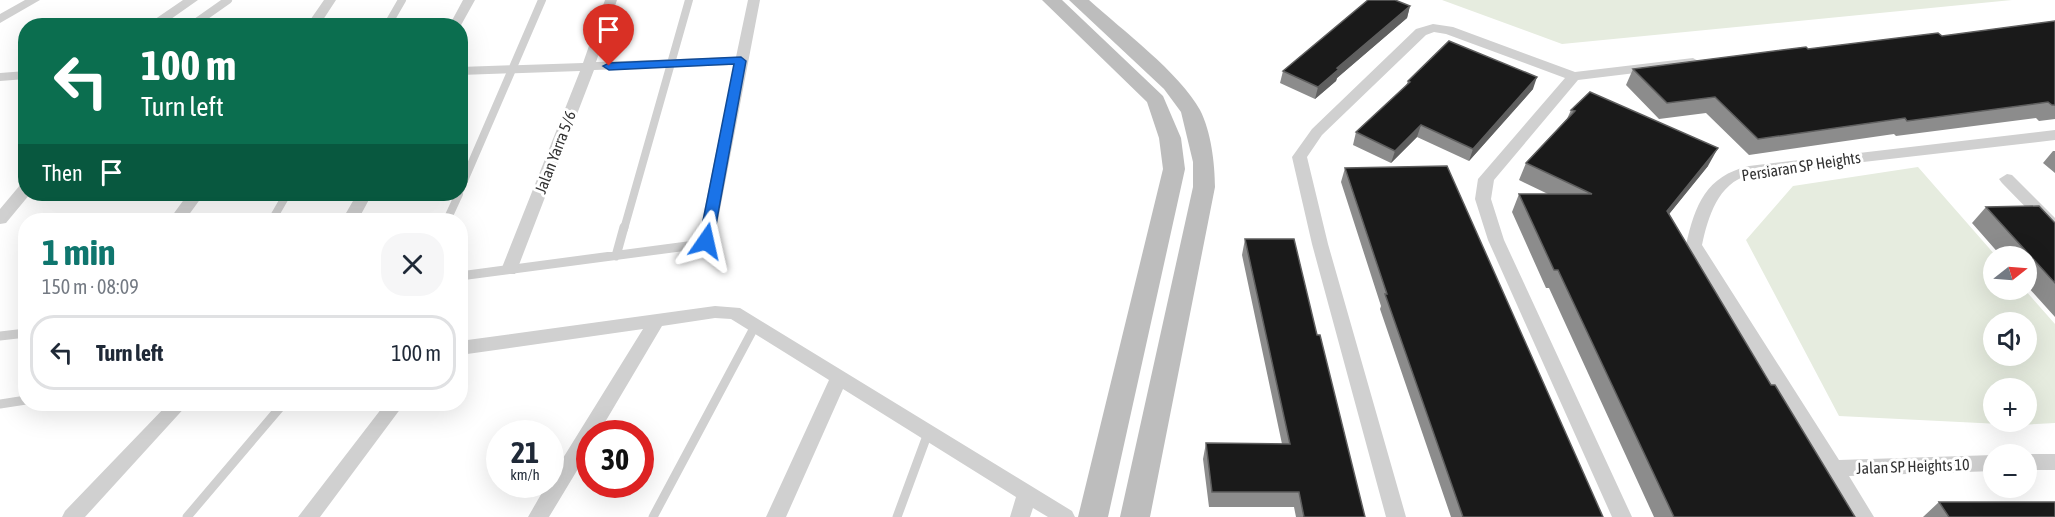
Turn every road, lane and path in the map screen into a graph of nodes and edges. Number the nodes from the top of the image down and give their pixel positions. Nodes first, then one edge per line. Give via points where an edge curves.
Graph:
1 (34, 0) edge
2 (192, 0) edge
3 (228, 0) edge
4 (330, 0) edge
5 (402, 0) edge
6 (469, 0) edge
7 (542, 0) edge
8 (611, 0) edge
9 (689, 0) edge
10 (754, 0) edge
11 (1051, 0) edge
12 (1078, 0) edge
13 (164, 18) edge
14 (202, 18) edge
15 (318, 18) edge
16 (392, 18) edge
17 (459, 18) edge
18 (0, 20) edge
19 (741, 61) junction
20 (1703, 61) edge
21 (671, 64) junction
22 (588, 67) junction
23 (512, 69) junction
24 (468, 71) edge
25 (18, 76) edge
26 (1574, 76) junction
27 (0, 77) edge
28 (2055, 135) edge
29 (468, 173) edge
30 (2007, 179) dead end
31 (18, 198) edge
32 (0, 219) edge
33 (2055, 227) edge
34 (706, 241) joint
35 (616, 256) junction
36 (509, 270) junction
37 (468, 275) edge
38 (657, 320) junction
39 (755, 326) junction
40 (18, 334) edge
41 (0, 336) edge
42 (468, 347) edge
43 (838, 378) junction
44 (18, 401) edge
45 (0, 404) edge
46 (171, 411) edge
47 (277, 411) edge
48 (390, 411) edge
49 (928, 433) junction
50 (2037, 462) edge
51 (1983, 463) edge
52 (2054, 463) edge
53 (1833, 468) junction
54 (1027, 494) junction
55 (72, 517) edge
56 (187, 517) edge
57 (308, 517) edge
58 (538, 517) edge
59 (653, 517) edge
60 (776, 517) edge
61 (897, 517) edge
62 (1020, 517) edge
63 (1065, 517) edge
64 (1093, 517) edge
65 (1135, 517) edge
66 (1396, 517) edge
67 (1622, 517) edge
68 (1864, 517) edge

1 - 18 street
2 - 13 street
3 - 14 lane
4 - 15 street
5 - 16 lane
6 - 17 street
7 - 23 lane
8 - 22 street, Jalan Yarra 5/6
9 - 21 lane
10 - 19 street
11 - 64 street via 1156,100 1170,138 1174,169
12 - 65 street via 1171,85 1191,112 1204,162 1204,187
19 - 21 street
19 - 34 street
20 - 26 street
21 - 22 street
21 - 35 lane
22 - 23 street
22 - 36 street, Jalan Yarra 5/6
23 - 24 street
23 - 29 lane
25 - 27 street
26 - 66 street via 1433,28 1421,32 1325,123 1299,157
26 - 67 street via 1486,179 1483,199 1496,240
28 - 53 street, Persiaran SP Heights via 1746,172 1726,179 1711,197 1699,221 1694,245
30 - 33 street
31 - 32 street
34 - 35 lane
35 - 36 lane
36 - 37 lane
38 - 39 street via 725,312
38 - 42 street
38 - 58 street
39 - 43 street
39 - 59 lane
40 - 41 lane
43 - 49 street
43 - 60 street
44 - 45 lane
46 - 55 street
47 - 56 lane
48 - 57 street
49 - 54 street
49 - 61 lane
50 - 52 street
51 - 53 street, Jalan SP Heights 10
53 - 68 street, Persiaran SP Heights
54 - 62 street
54 - 63 street

